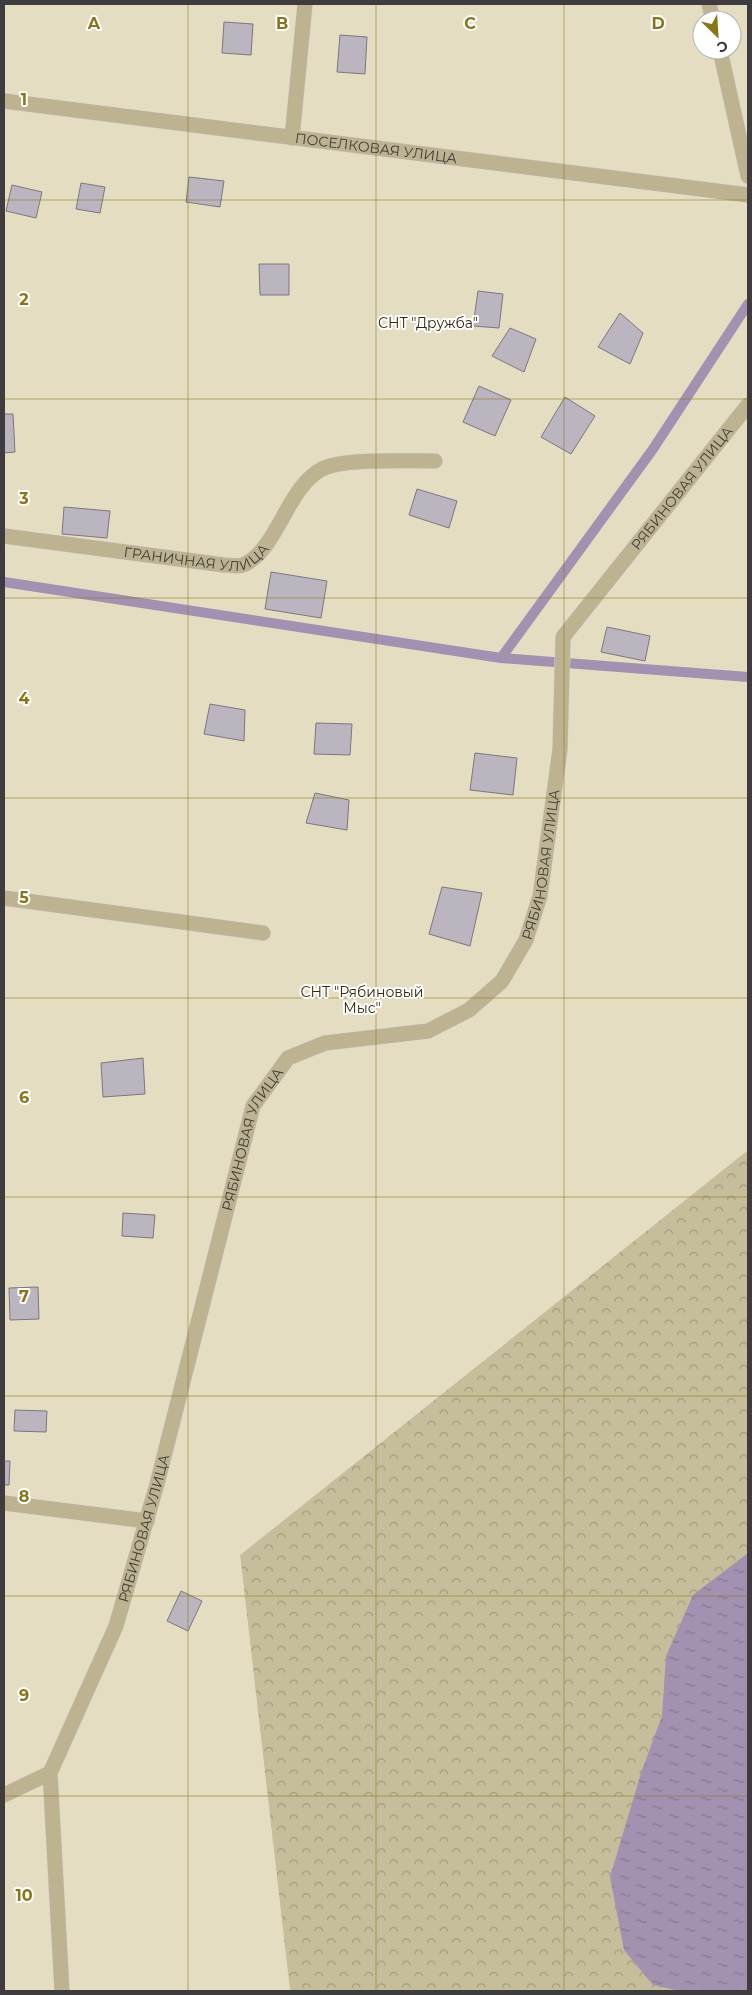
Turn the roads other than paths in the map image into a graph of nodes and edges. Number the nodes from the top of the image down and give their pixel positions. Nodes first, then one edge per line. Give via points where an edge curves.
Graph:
1 (305, 4) edge
2 (722, 60) edge
3 (4, 101) edge
4 (292, 138) junction
5 (748, 176) edge
6 (748, 195) edge
7 (748, 405) edge
8 (436, 461) dead end
9 (4, 536) edge
10 (4, 898) edge
11 (263, 933) dead end
12 (4, 1503) edge
13 (147, 1521) junction
14 (50, 1773) junction
15 (4, 1795) edge
16 (62, 1991) edge

1 - 4 street
2 - 5 street
3 - 4 street, ПОСЕЛКОВАЯ УЛИЦА
4 - 6 street, ПОСЕЛКОВАЯ УЛИЦА
7 - 13 street, РЯБИНОВАЯ УЛИЦА via 563,637 560,750 540,896 526,940 502,981 469,1010 428,1031 325,1043 288,1058 253,1106
8 - 9 street, ГРАНИЧНАЯ УЛИЦА via 341,464 322,468 307,480 258,555 242,566
10 - 11 street
12 - 13 street
13 - 14 street, РЯБИНОВАЯ УЛИЦА via 116,1626
14 - 15 street
14 - 16 street, РЯБИНОВАЯ УЛИЦА

